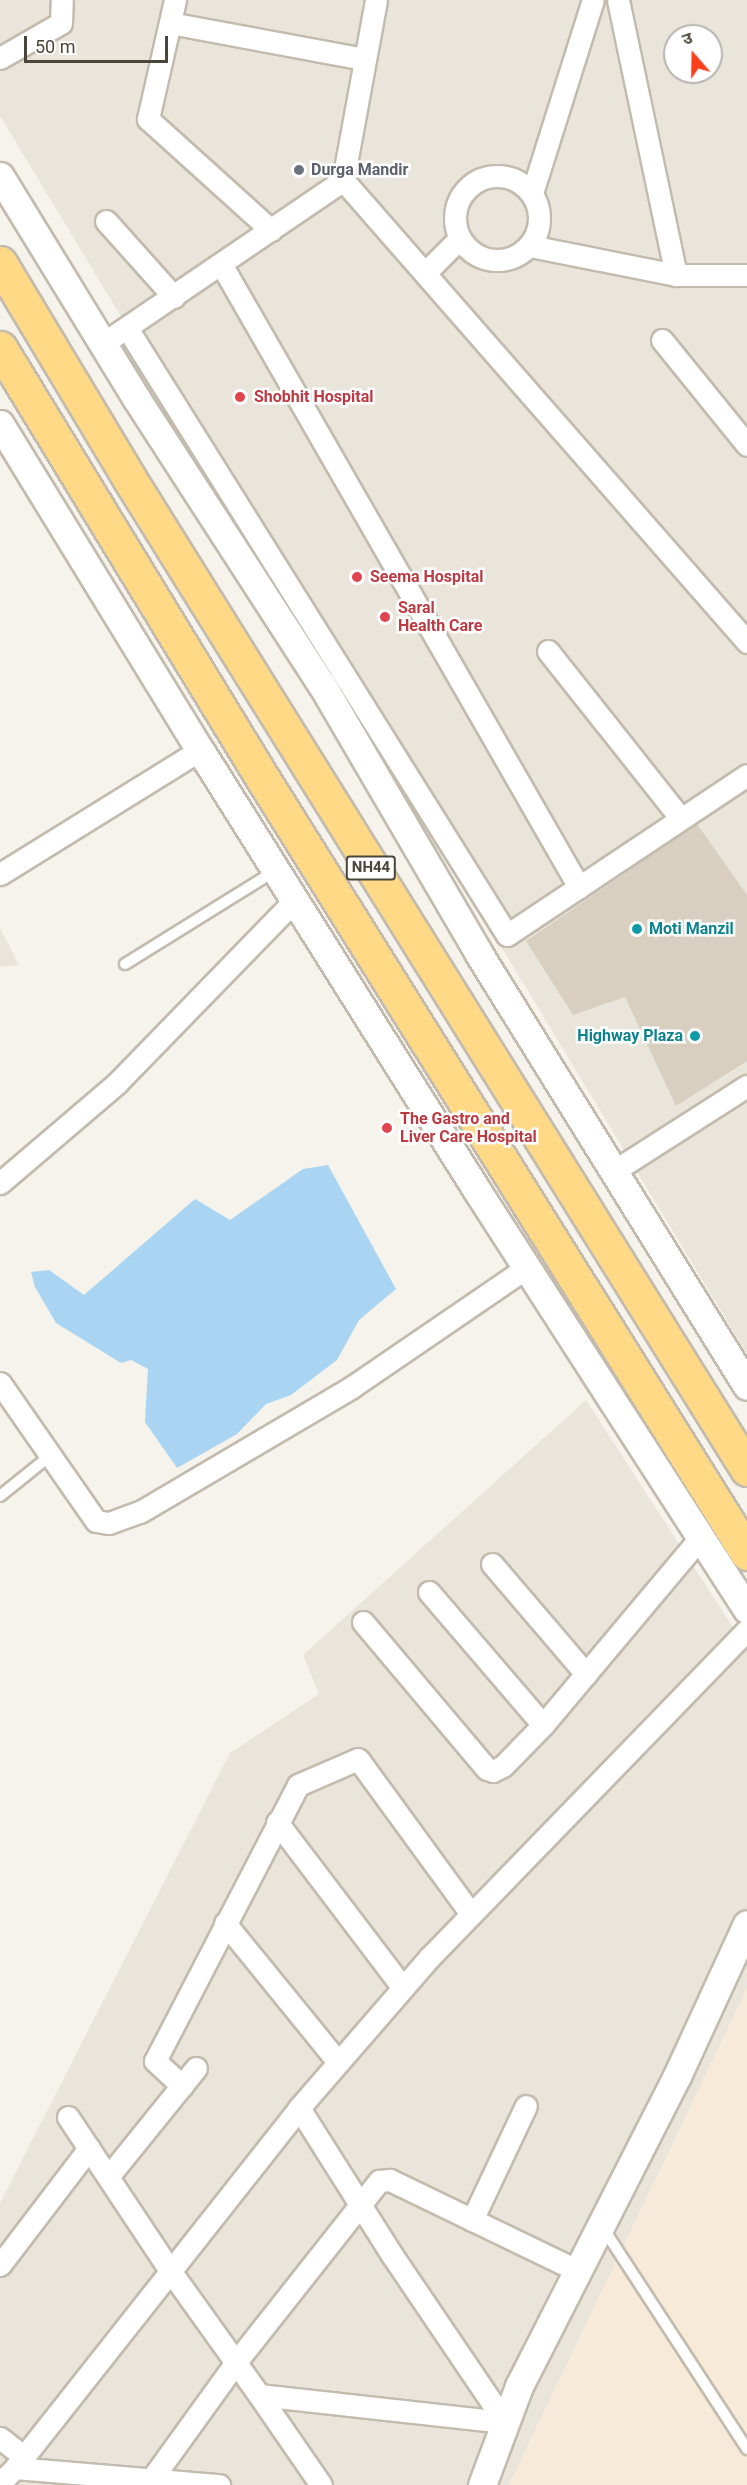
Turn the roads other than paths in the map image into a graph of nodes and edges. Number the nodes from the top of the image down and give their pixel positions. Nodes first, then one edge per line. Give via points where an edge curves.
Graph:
1 (62, 0) edge
2 (175, 0) edge
3 (376, 0) edge
4 (593, 0) edge
5 (618, 0) edge
6 (170, 23) junction
7 (0, 58) edge
8 (365, 59) junction
9 (0, 176) edge
10 (343, 180) junction
11 (532, 193) junction
12 (106, 222) dead end
13 (271, 230) junction
14 (459, 238) junction
15 (530, 246) junction
16 (0, 264) edge
17 (221, 264) junction
18 (426, 272) junction
19 (676, 274) junction
20 (747, 275) edge
21 (174, 297) junction
22 (127, 328) junction
23 (662, 340) dead end
24 (105, 342) junction
25 (0, 348) edge
26 (0, 424) edge
27 (747, 445) edge
28 (747, 642) edge
29 (548, 651) dead end
30 (200, 750) junction
31 (747, 775) edge
32 (681, 819) junction
33 (275, 870) junction
34 (0, 874) edge
35 (579, 887) junction
36 (294, 900) junction
37 (125, 964) dead end
38 (747, 1086) edge
39 (614, 1171) junction
40 (0, 1183) edge
41 (527, 1267) junction
42 (0, 1383) edge
43 (747, 1386) edge
44 (51, 1455) junction
45 (747, 1469) edge
46 (0, 1496) edge
47 (701, 1537) junction
48 (747, 1553) edge
49 (492, 1564) dead end
50 (429, 1592) dead end
51 (747, 1609) edge
52 (363, 1622) dead end
53 (747, 1629) edge
54 (586, 1674) junction
55 (543, 1725) junction
56 (277, 1822) junction
57 (471, 1914) junction
58 (225, 1923) junction
59 (747, 1924) edge
60 (403, 1988) junction
61 (338, 2062) junction
62 (196, 2068) dead end
63 (182, 2086) junction
64 (526, 2106) dead end
65 (299, 2108) junction
66 (68, 2117) dead end
67 (89, 2148) junction
68 (108, 2177) junction
69 (360, 2202) junction
70 (472, 2220) junction
71 (601, 2226) junction
72 (0, 2265) edge
73 (578, 2271) junction
74 (171, 2272) junction
75 (236, 2362) junction
76 (259, 2395) junction
77 (505, 2422) junction
78 (0, 2438) edge
79 (747, 2449) edge
80 (13, 2469) edge
81 (151, 2480) junction
82 (120, 2482) edge
83 (185, 2483) edge
84 (219, 2485) edge
85 (321, 2485) edge
86 (482, 2485) edge

1 - 7 street via 61,23
2 - 6 street
3 - 8 street
4 - 11 street
5 - 19 street
6 - 8 street
6 - 13 street via 148,119
8 - 10 street
9 - 24 street
10 - 13 street
10 - 18 street
11 - 14 street via 522,183 502,175 481,178 462,193 454,213
11 - 15 street via 539,207 540,226
12 - 21 street
13 - 17 street
14 - 15 street via 464,246 488,260 510,259
14 - 18 street
15 - 19 street
16 - 45 highway, NH44 via 141,498
17 - 21 street
17 - 35 street
18 - 28 street
19 - 20 street
21 - 22 street
22 - 24 street
22 - 35 street via 507,935
23 - 27 street
24 - 39 street via 136,398 321,685 479,954
25 - 48 highway, NH44 via 263,779
26 - 30 street
29 - 32 street
30 - 33 street
30 - 34 street
31 - 32 street
32 - 35 street
33 - 36 street
33 - 37 lane
36 - 40 street via 117,1083
36 - 41 street
38 - 39 street
39 - 43 street
41 - 44 street via 352,1387 140,1512 109,1523 96,1521
41 - 47 street
42 - 44 street
44 - 46 lane
47 - 51 street
47 - 54 street
49 - 54 street
50 - 55 street
52 - 55 street via 487,1769 493,1771 503,1766
53 - 57 street
54 - 55 street
56 - 57 street via 298,1785 358,1759
56 - 58 street
56 - 60 street
57 - 60 street
58 - 61 street
58 - 63 street via 155,2061
59 - 71 street via 677,2076
60 - 61 street
61 - 65 street
62 - 63 street
63 - 68 street
64 - 70 street
65 - 69 street
65 - 74 street
66 - 67 street
67 - 68 street
67 - 72 street
68 - 74 street
69 - 70 street via 375,2184 386,2179
69 - 75 street
69 - 77 street
70 - 73 street
71 - 73 street
71 - 79 lane
73 - 77 street via 519,2386
74 - 75 street
74 - 80 street
75 - 76 street
75 - 81 street
76 - 77 street
76 - 85 street
77 - 86 street
78 - 80 street
80 - 82 street
81 - 82 street
81 - 83 street
83 - 84 street

